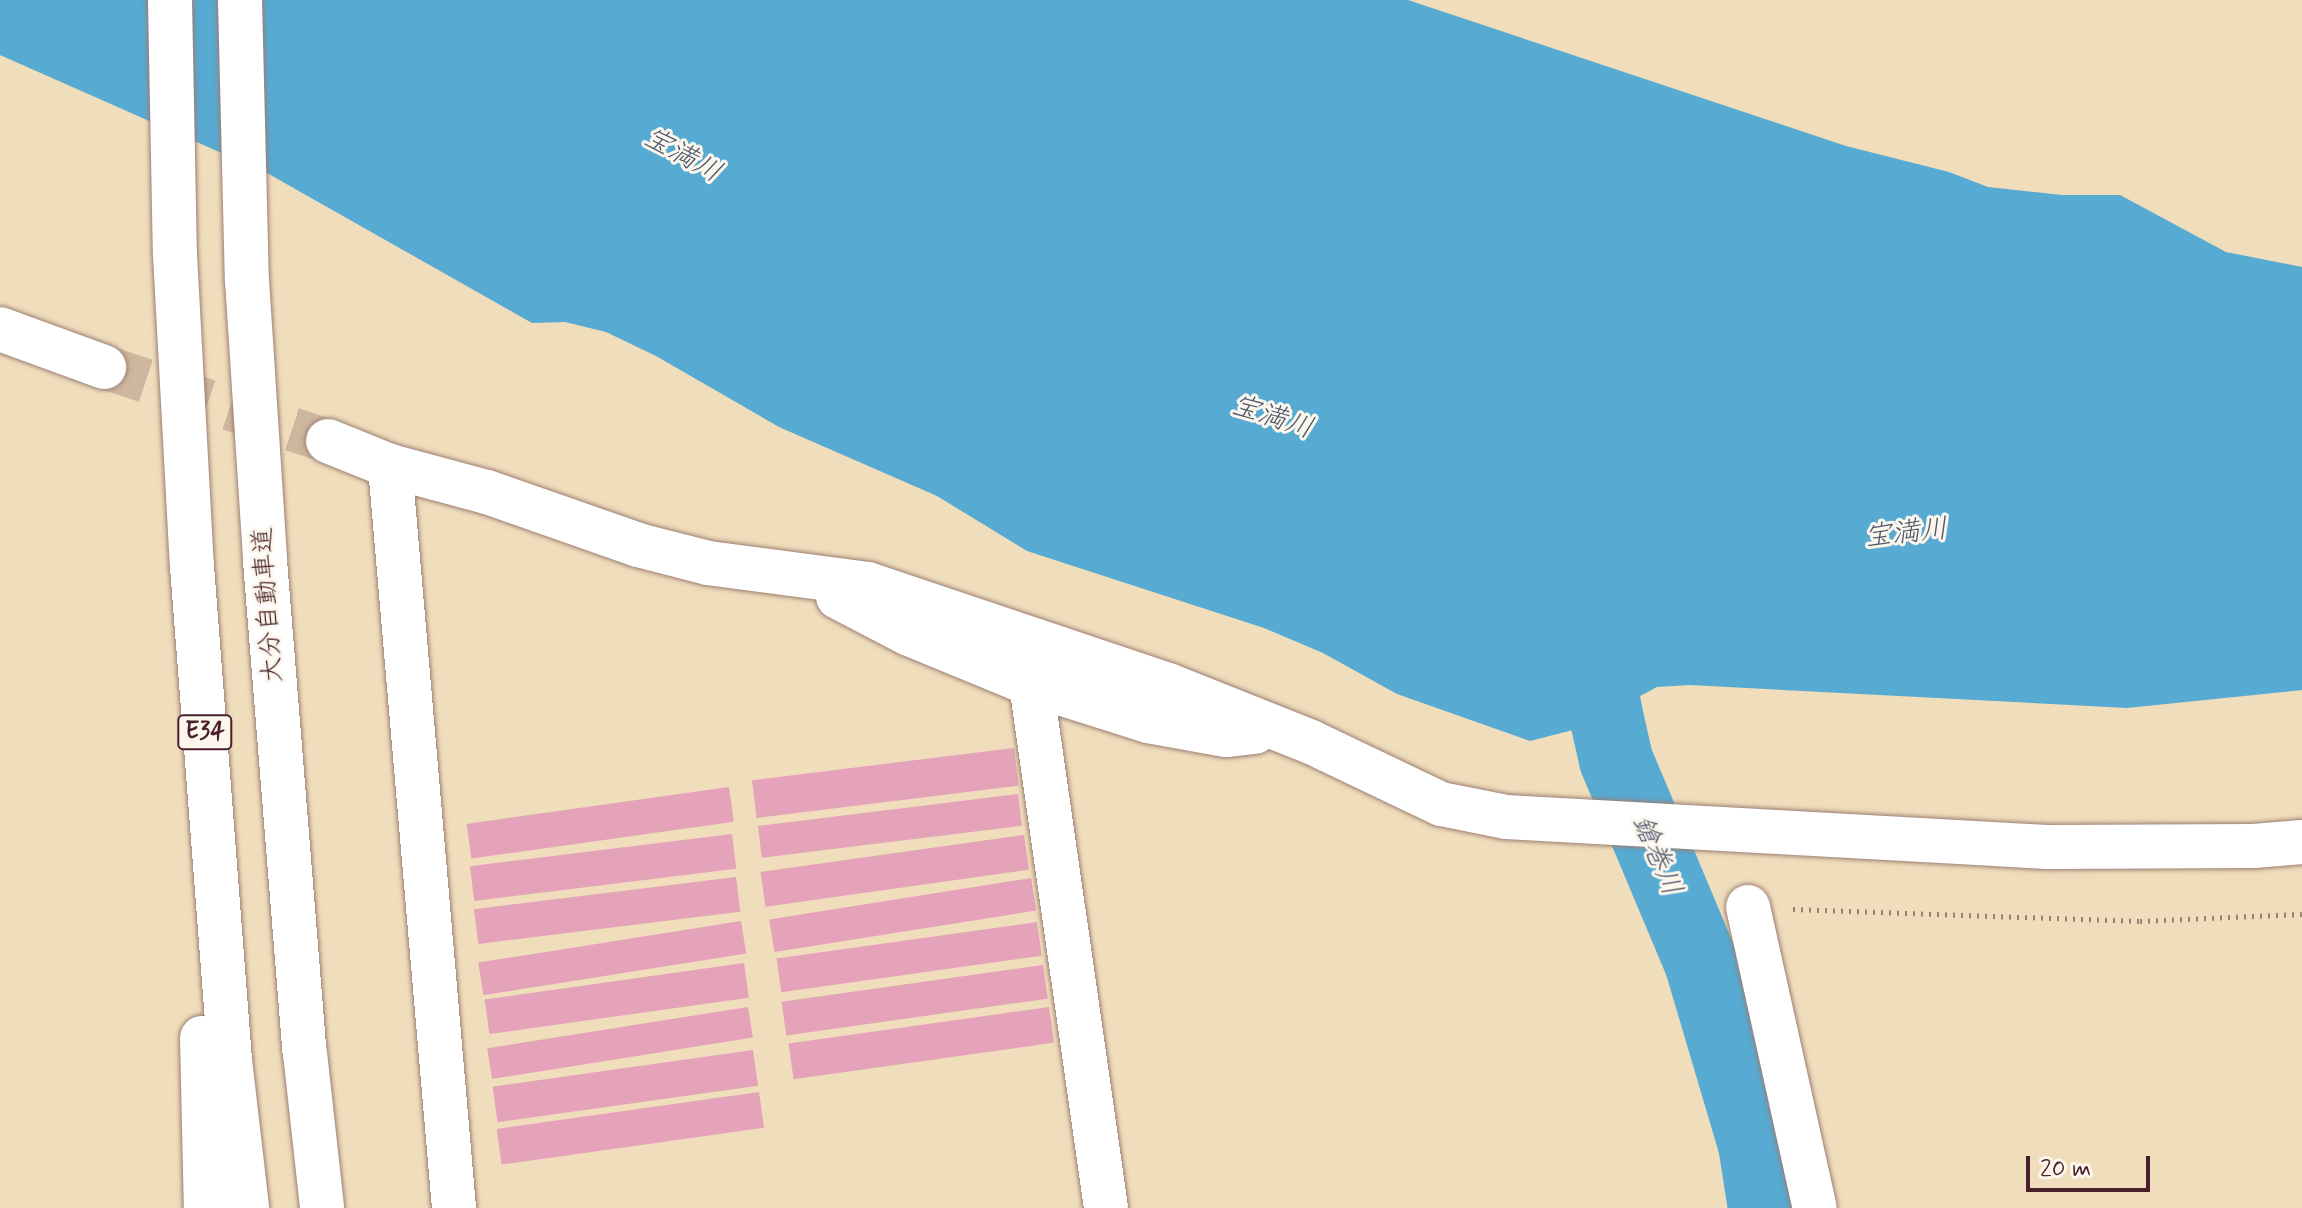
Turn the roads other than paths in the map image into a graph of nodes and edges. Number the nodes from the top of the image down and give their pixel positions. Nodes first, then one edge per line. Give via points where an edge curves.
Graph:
1 (170, 0) edge
2 (240, 0) edge
3 (0, 329) edge
4 (104, 367) tunnel mouth
5 (328, 441) tunnel mouth
6 (390, 466) junction
7 (192, 566) junction
8 (789, 572) junction
9 (1031, 684) junction
10 (1281, 730) junction
11 (2302, 842) edge
12 (1748, 907) road end
13 (206, 1208) edge
14 (247, 1208) edge
15 (322, 1208) edge
16 (454, 1208) edge
17 (1106, 1208) edge
18 (1815, 1208) edge

1 - 7 main road, E34 via 175,255
2 - 15 main road, 大分自動車道 via 247,280 265,561
3 - 4 main road
5 - 6 main road
6 - 8 main road via 487,492 638,545 708,563
6 - 16 main road
7 - 13 main road
7 - 14 main road, E34 via 230,1060
8 - 9 main road via 909,634
8 - 10 main road via 868,584 1168,685
9 - 10 main road via 1148,721 1226,735
9 - 17 main road
10 - 11 main road via 1441,804 1506,817 2047,847
12 - 18 main road

